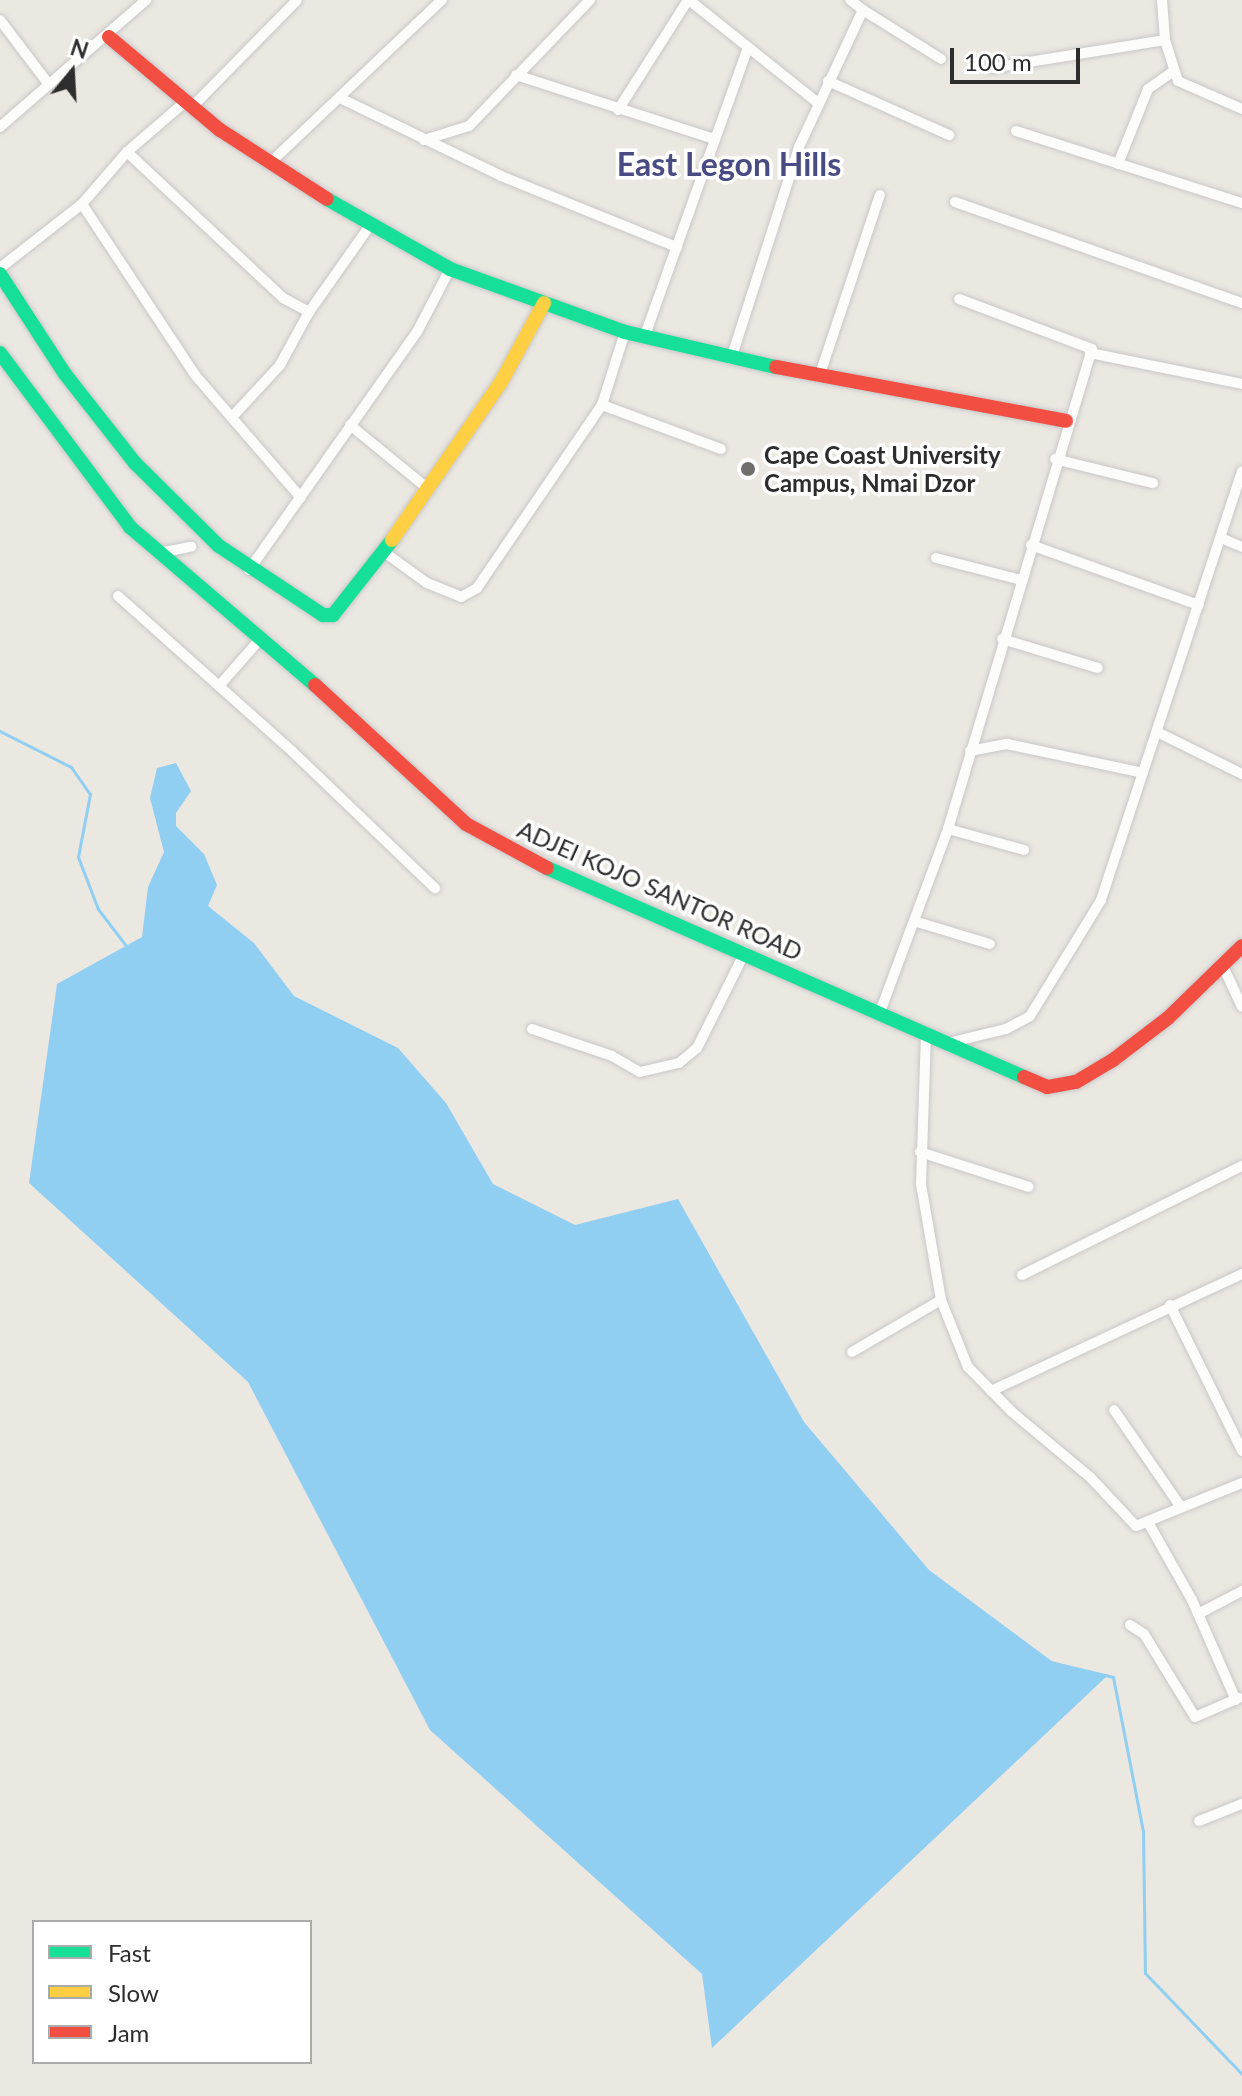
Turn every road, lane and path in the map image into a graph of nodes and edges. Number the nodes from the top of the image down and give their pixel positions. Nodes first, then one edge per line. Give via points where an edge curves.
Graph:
1 (146, 0) edge
2 (297, 0) edge
3 (590, 0) edge
4 (689, 0) edge
5 (1162, 0) edge
6 (437, 1) edge
7 (856, 3) edge
8 (0, 20) edge
9 (109, 37) junction
10 (1165, 40) junction
11 (747, 50) junction
12 (941, 59) dead end
13 (992, 68) dead end
14 (1174, 71) junction
15 (516, 75) junction
16 (828, 81) junction
17 (47, 82) junction
18 (342, 99) junction
19 (190, 103) junction
20 (818, 103) junction
21 (1242, 107) edge
22 (618, 110) junction
23 (0, 127) edge
24 (1016, 131) dead end
25 (949, 135) dead end
26 (711, 138) junction
27 (424, 140) junction
28 (127, 152) junction
29 (270, 163) junction
30 (1118, 164) junction
31 (880, 195) dead end
32 (955, 202) dead end
33 (1242, 203) edge
34 (82, 204) junction
35 (369, 227) junction
36 (677, 247) junction
37 (450, 269) junction
38 (0, 271) edge
39 (959, 299) dead end
40 (544, 303) junction
41 (1242, 303) edge
42 (309, 312) junction
43 (625, 332) junction
44 (644, 338) junction
45 (0, 353) edge
46 (1090, 353) junction
47 (731, 359) junction
48 (819, 377) junction
49 (1242, 384) edge
50 (602, 405) junction
51 (233, 416) junction
52 (1066, 421) junction
53 (350, 425) junction
54 (721, 449) dead end
55 (1055, 459) junction
56 (1242, 472) edge
57 (1153, 483) dead end
58 (427, 488) junction
59 (301, 498) junction
60 (1221, 538) junction
61 (1031, 545) junction
62 (191, 547) dead end
63 (1242, 547) edge
64 (384, 552) junction
65 (159, 553) junction
66 (936, 558) dead end
67 (249, 570) junction
68 (1021, 580) junction
69 (118, 596) dead end
70 (1199, 605) junction
71 (261, 638) junction
72 (1002, 639) junction
73 (1098, 668) dead end
74 (219, 686) junction
75 (1157, 732) junction
76 (970, 751) junction
77 (1143, 773) junction
78 (1242, 774) edge
79 (948, 829) junction
80 (1024, 850) dead end
81 (435, 888) dead end
82 (917, 922) junction
83 (990, 944) dead end
84 (1242, 946) edge
85 (745, 952) junction
86 (1222, 964) junction
87 (1242, 1007) edge
88 (880, 1012) junction
89 (532, 1029) dead end
90 (926, 1034) junction
91 (948, 1043) junction
92 (920, 1152) junction
93 (1242, 1166) edge
94 (1029, 1187) dead end
95 (1242, 1274) edge
96 (1022, 1275) dead end
97 (941, 1300) junction
98 (1170, 1305) junction
99 (852, 1352) dead end
100 (991, 1391) junction
101 (1114, 1410) dead end
102 (1242, 1451) edge
103 (1242, 1483) edge
104 (1181, 1507) junction
105 (1149, 1524) junction
106 (1242, 1591) edge
107 (1198, 1614) junction
108 (1130, 1625) dead end
109 (1239, 1698) edge
110 (1242, 1804) edge
111 (1199, 1821) dead end

1 - 9 street
2 - 19 street
3 - 15 street
4 - 11 street
4 - 22 street
5 - 10 street
6 - 18 street
7 - 12 street
7 - 16 street
8 - 17 street
9 - 17 street
9 - 19 street
10 - 13 street
10 - 14 street
11 - 20 street
11 - 26 street
14 - 21 street via 1185,86
14 - 30 street via 1148,89
15 - 22 street
15 - 27 street via 469,126
16 - 20 street
16 - 25 street
17 - 23 street
18 - 27 street
18 - 29 street
19 - 28 street
19 - 29 street
20 - 47 street
22 - 26 street
24 - 30 street
26 - 36 street
27 - 36 street
28 - 34 street
28 - 42 street via 283,298
29 - 35 street
30 - 33 street
31 - 48 street
32 - 41 street
34 - 38 street
34 - 51 street via 195,375
35 - 37 street
35 - 42 street
36 - 44 street
37 - 40 street
37 - 53 street via 417,332
38 - 67 street via 113,438
39 - 46 street via 1090,346
40 - 43 street
40 - 58 street via 501,382
42 - 51 street via 280,365
43 - 44 street
43 - 50 street
44 - 47 street
45 - 65 street, ADJEI KOJO SANTOR ROAD via 111,507
46 - 49 street
46 - 52 street
47 - 48 street
48 - 52 street
50 - 54 street
50 - 64 street via 477,588 461,597 427,583
51 - 59 street
52 - 55 street
53 - 58 street
53 - 59 street
55 - 57 street
55 - 61 street
56 - 60 street
58 - 64 street
59 - 67 street
60 - 63 street
60 - 70 street
61 - 68 street
61 - 70 street
62 - 65 street
64 - 67 street via 333,615 312,611
65 - 71 street, ADJEI KOJO SANTOR ROAD
66 - 68 street
68 - 72 street
69 - 74 street
70 - 75 street
71 - 74 street
71 - 85 street, ADJEI KOJO SANTOR ROAD via 466,824 585,887
72 - 73 street
72 - 76 street
74 - 81 street
75 - 77 street
75 - 78 street
76 - 77 street via 1007,744
76 - 79 street
77 - 91 street via 1101,900 1041,1004 1006,1029
79 - 80 street
79 - 82 street
82 - 83 street
82 - 88 street
84 - 86 street, ADJEI KOJO SANTOR ROAD
85 - 88 street, ADJEI KOJO SANTOR ROAD
85 - 89 street via 697,1048 679,1063 640,1072 612,1056
86 - 87 street
86 - 91 street, ADJEI KOJO SANTOR ROAD via 1153,1031 1090,1076 1064,1086 1029,1083
88 - 90 street, ADJEI KOJO SANTOR ROAD
90 - 91 street, ADJEI KOJO SANTOR ROAD
90 - 92 street
92 - 94 street
92 - 97 street
93 - 96 street
95 - 98 street
97 - 99 street
97 - 100 street via 959,1352
98 - 100 street
98 - 102 street
100 - 105 street via 1090,1477 1136,1526
101 - 104 street
103 - 104 street
104 - 105 street
105 - 107 street
106 - 107 street
107 - 109 street
108 - 109 street via 1144,1634 1195,1717
110 - 111 street

